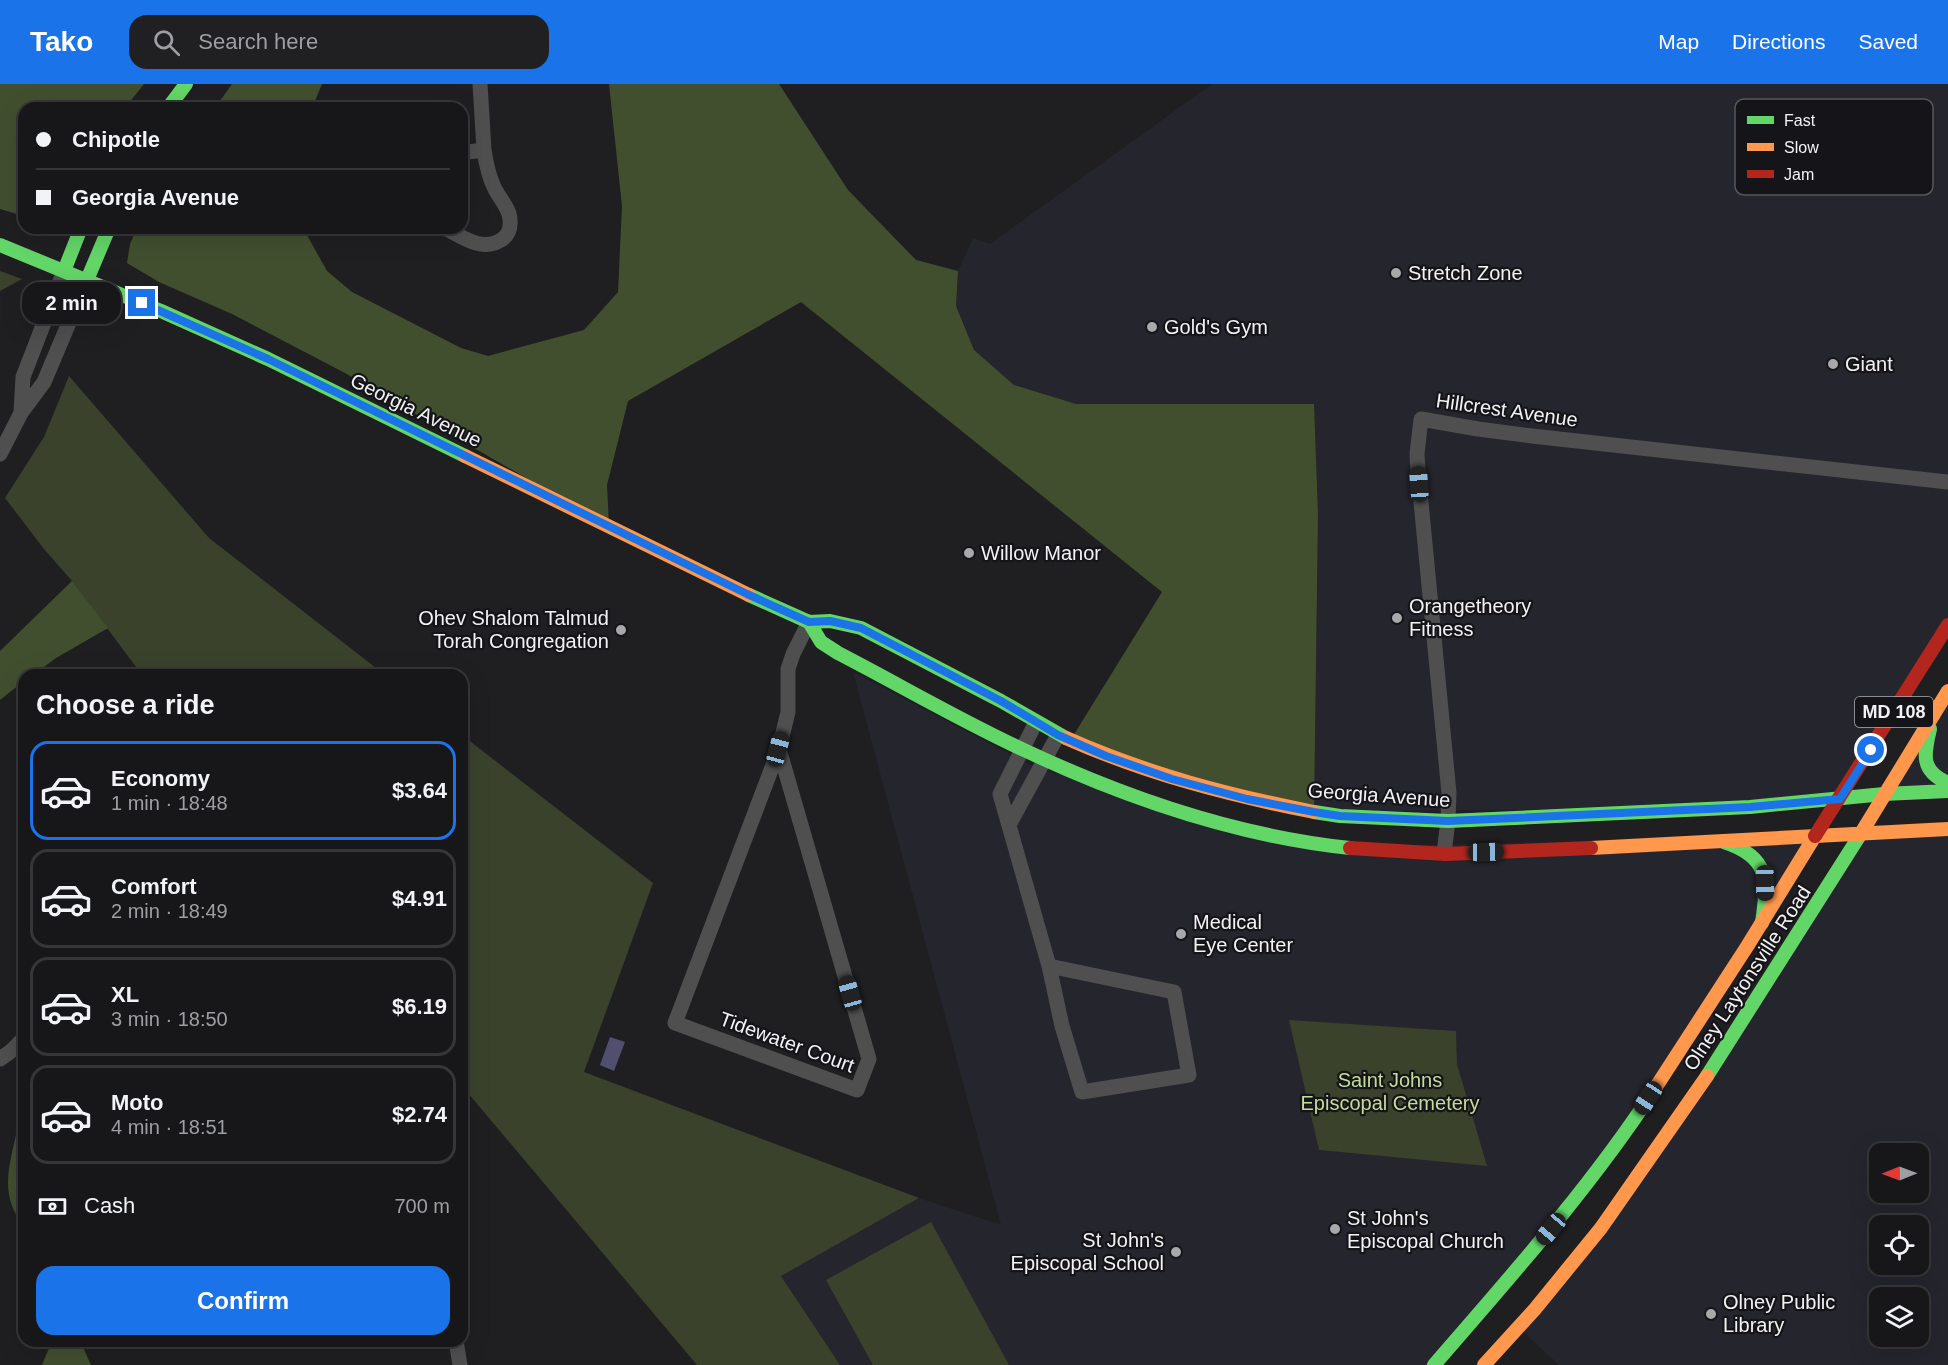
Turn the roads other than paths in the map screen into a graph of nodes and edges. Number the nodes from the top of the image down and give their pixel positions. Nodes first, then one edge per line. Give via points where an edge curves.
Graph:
1 (186, 84) edge
2 (480, 84) edge
3 (172, 102) edge
4 (484, 150) junction
5 (468, 152) edge
6 (79, 234) edge
7 (106, 234) edge
8 (456, 234) edge
9 (0, 245) edge
10 (64, 271) junction
11 (87, 280) junction
12 (21, 413) junction
13 (0, 454) edge
14 (1948, 482) edge
15 (809, 622) junction
16 (1948, 625) edge
17 (1948, 692) edge
18 (1935, 712) junction
19 (1036, 722) junction
20 (1058, 735) junction
21 (778, 749) junction
22 (1023, 750) junction
23 (1045, 760) junction
24 (1948, 783) edge
25 (1948, 791) edge
26 (1884, 794) junction
27 (1840, 799) junction
28 (1448, 821) junction
29 (1009, 825) junction
30 (1948, 829) edge
31 (1860, 835) junction
32 (1815, 836) junction
33 (1722, 841) junction
34 (1444, 853) junction
35 (1762, 923) junction
36 (1048, 966) junction
37 (18, 1044) edge
38 (0, 1059) edge
39 (457, 1347) edge
40 (460, 1365) edge
41 (1434, 1365) edge
42 (1484, 1365) edge

1 - 3 main road
2 - 4 street
4 - 5 street
4 - 8 street via 493,185 508,212 509,231 500,242 483,245
6 - 10 main road
7 - 11 main road
9 - 10 main road, Georgia Avenue
10 - 11 main road, Georgia Avenue
10 - 12 street via 23,377
11 - 12 street via 44,382
11 - 15 main road, Georgia Avenue via 268,359
12 - 13 street
14 - 28 street, Hillcrest Avenue via 1543,437 1421,419 1418,471 1449,793
15 - 19 main road, Georgia Avenue via 830,621 861,628
15 - 21 street, Tidewater Court via 788,669 788,712
15 - 22 main road, Georgia Avenue via 821,642 838,653
16 - 27 main road, MD 108
17 - 18 main road, MD 108
18 - 24 main road via 1925,762 1935,777
18 - 26 main road, MD 108
19 - 20 main road, Georgia Avenue
19 - 22 street
20 - 23 street
20 - 28 main road, Georgia Avenue via 1172,779 1247,799 1340,816
21 - 21 street, Tidewater Court via 675,1023 857,1090 869,1059
22 - 23 main road, Georgia Avenue
22 - 29 street via 1000,794
23 - 29 street
23 - 34 main road, Georgia Avenue via 1164,808 1244,830 1338,847
25 - 26 main road, Georgia Avenue
26 - 27 main road, Georgia Avenue
26 - 31 main road, MD 108
27 - 28 main road, Georgia Avenue
27 - 32 main road, MD 108
28 - 34 street, Hillcrest Avenue
29 - 36 street
30 - 31 main road, Georgia Avenue
31 - 32 main road, Georgia Avenue
31 - 42 main road, Olney Laytonsville Road / MD 108 via 1662,1143 1601,1228
32 - 33 main road, Georgia Avenue
32 - 35 main road, Olney Laytonsville Road / MD 108
33 - 34 main road, Georgia Avenue
33 - 35 main road via 1753,855 1762,868
35 - 41 main road, Olney Laytonsville Road / MD 108 via 1605,1160
36 - 36 street via 1082,1092 1190,1075 1174,992
37 - 38 street
39 - 40 street

